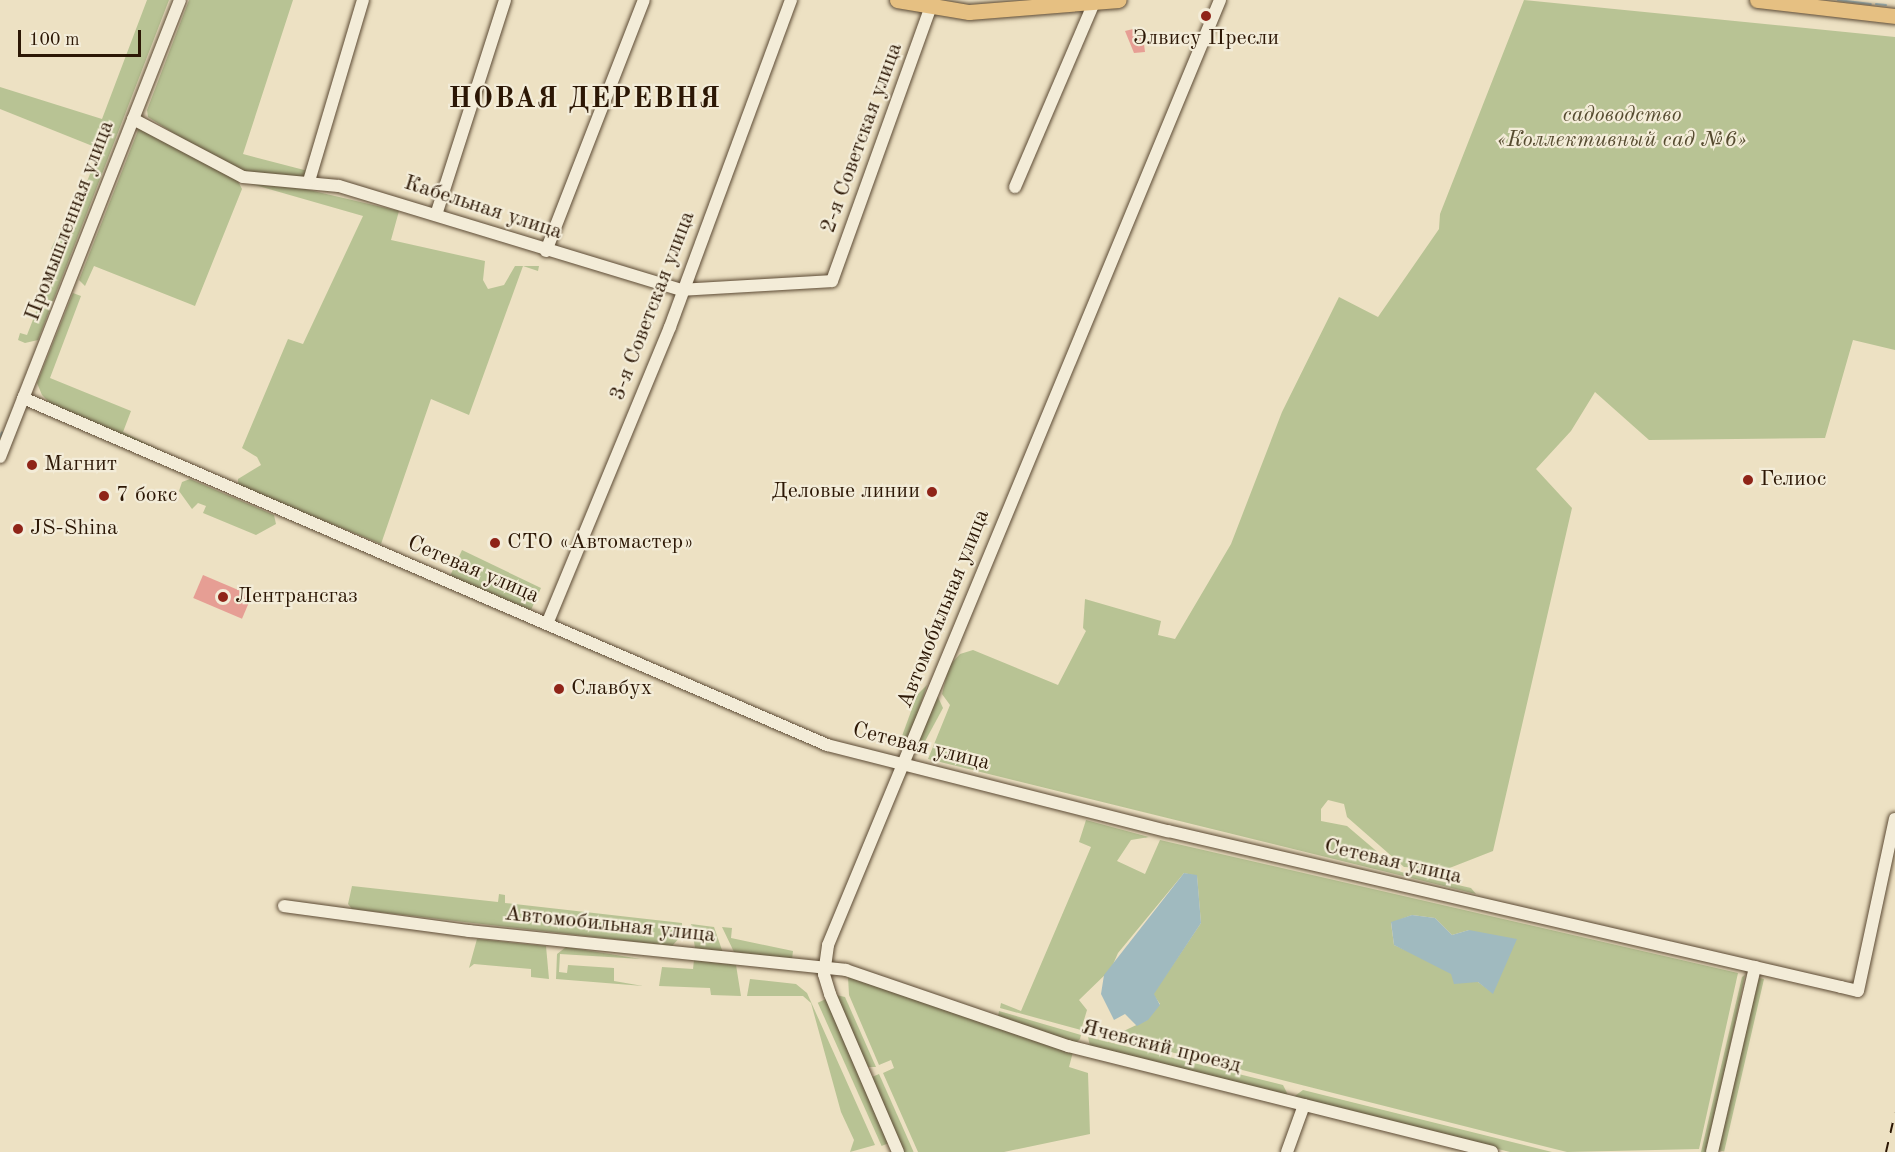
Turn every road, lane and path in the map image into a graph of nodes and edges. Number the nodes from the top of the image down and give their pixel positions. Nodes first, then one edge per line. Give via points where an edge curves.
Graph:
1 (180, 0) edge
2 (363, 0) edge
3 (505, 0) edge
4 (644, 0) edge
5 (791, 0) edge
6 (897, 0) edge
7 (1119, 0) edge
8 (1220, 0) edge
9 (1757, 0) edge
10 (1094, 3) junction
11 (954, 6) edge
12 (930, 9) junction
13 (1895, 16) edge
14 (133, 119) junction
15 (309, 181) junction
16 (1015, 187) dead end
17 (436, 215) junction
18 (546, 251) junction
19 (832, 281) joint
20 (681, 290) junction
21 (23, 398) junction
22 (0, 457) edge
23 (548, 624) junction
24 (903, 764) junction
25 (1895, 819) edge
26 (284, 906) dead end
27 (824, 967) junction
28 (1755, 968) junction
29 (1305, 1105) junction
30 (898, 1152) edge
31 (1287, 1152) edge
32 (1492, 1152) edge
33 (1712, 1152) edge

1 - 14 street, Промышленная улица
2 - 15 street
3 - 17 street
4 - 18 street
5 - 20 street, 3-я Советская улица
6 - 12 main road
7 - 10 main road
8 - 24 street, Автомобильная улица
9 - 13 main road
10 - 11 main road
10 - 16 street
11 - 12 main road
12 - 19 street, 2-я Советская улица
14 - 15 street, Кабельная улица via 243,177
14 - 21 street, Промышленная улица
15 - 17 street, Кабельная улица
17 - 18 street, Кабельная улица
18 - 20 street, Кабельная улица
19 - 20 street, Кабельная улица
20 - 23 street, 3-я Советская улица via 670,327
21 - 22 street, Промышленная улица
21 - 23 street, Сетевая улица
23 - 24 street, Сетевая улица via 815,741
24 - 27 street, Автомобильная улица via 828,945
24 - 28 street, Сетевая улица via 1168,831
25 - 28 street, Сетевая улица via 1858,991
26 - 27 street, Автомобильная улица via 480,932
27 - 29 street, Ячевский проезд via 846,970 1068,1046
27 - 30 street via 830,994
28 - 33 street
29 - 31 street
29 - 32 street, Ячевский проезд

